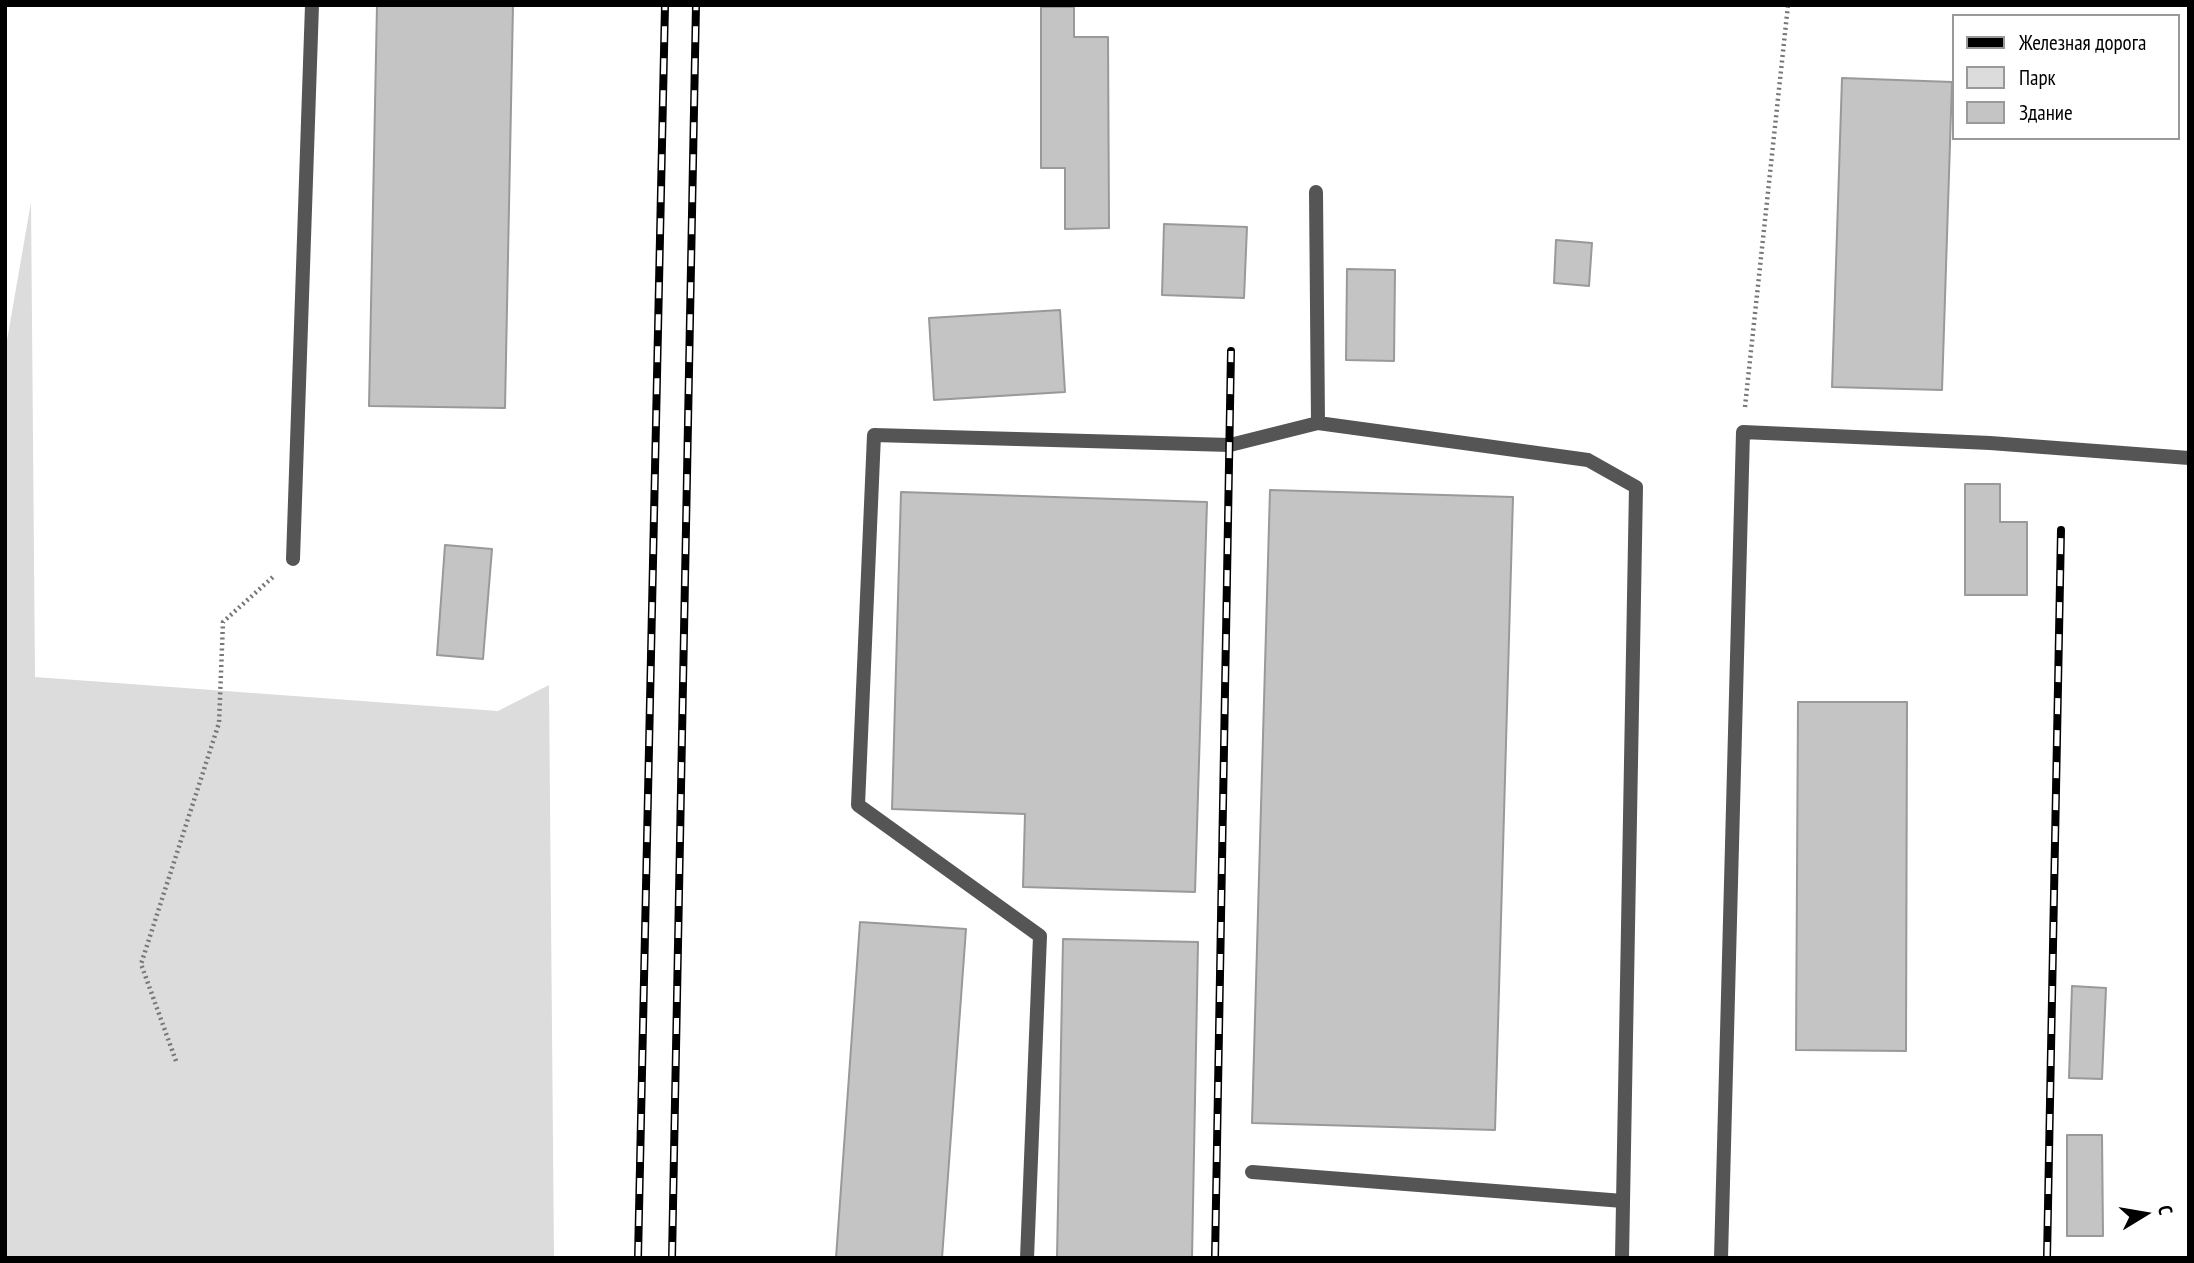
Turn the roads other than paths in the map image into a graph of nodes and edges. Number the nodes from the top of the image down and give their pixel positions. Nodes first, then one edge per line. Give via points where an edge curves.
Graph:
1 (312, 5) edge
2 (1316, 192) dead end
3 (1318, 423) junction
4 (2189, 458) edge
5 (293, 559) road end
6 (1252, 1172) dead end
7 (1623, 1201) junction
8 (1027, 1258) edge
9 (1622, 1258) edge
10 (1721, 1258) edge

1 - 5 lane
2 - 3 lane
3 - 7 lane via 1588,460 1636,487
3 - 8 lane via 1230,445 874,435 858,805 1040,936
4 - 10 lane via 1743,432
6 - 7 lane
7 - 9 lane

